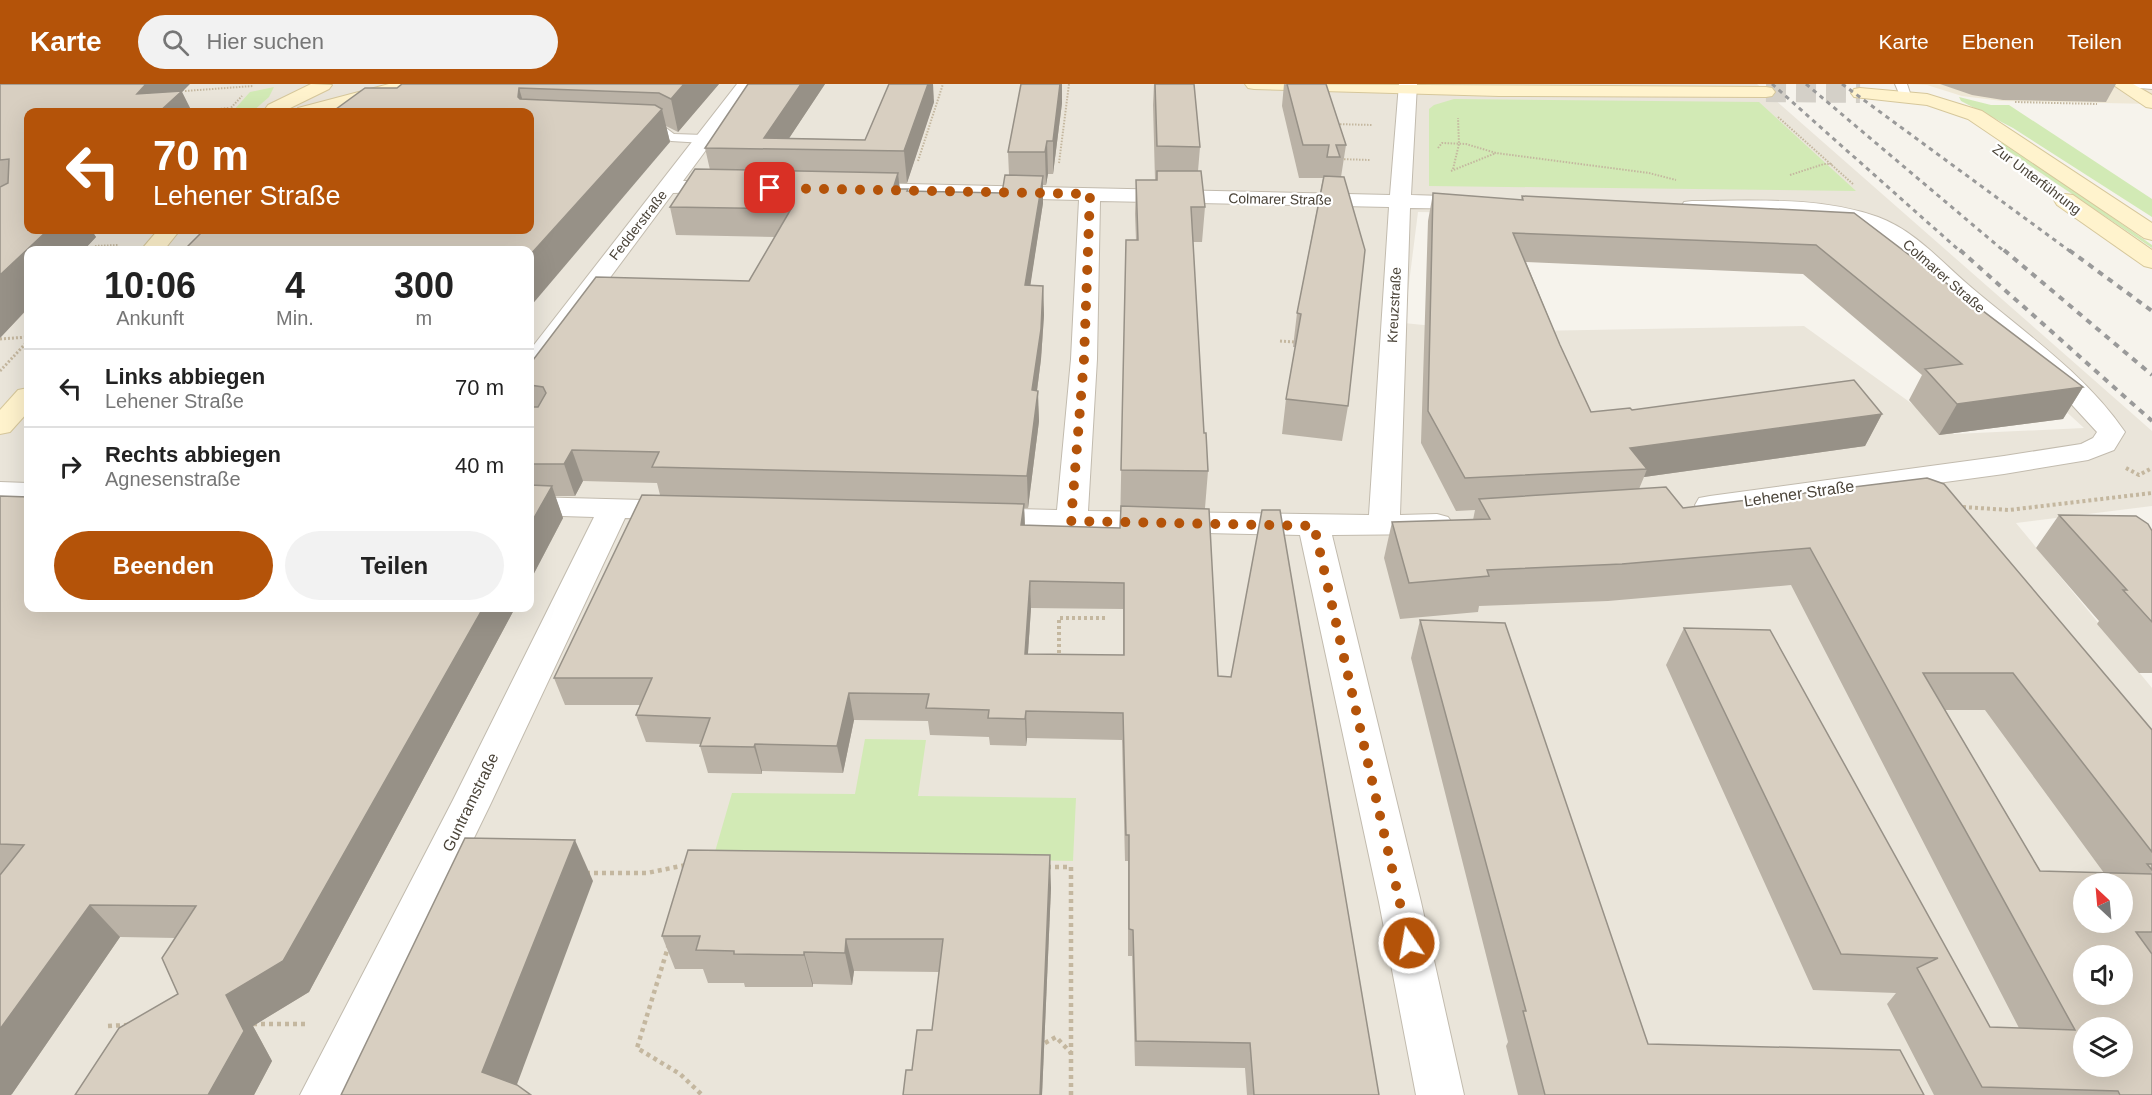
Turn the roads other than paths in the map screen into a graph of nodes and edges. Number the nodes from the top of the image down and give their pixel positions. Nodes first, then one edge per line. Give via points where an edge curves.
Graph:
1 (284, 84) edge
2 (325, 84) edge
3 (367, 84) edge
4 (409, 84) edge
5 (746, 84) edge
6 (1254, 84) edge
7 (1389, 84) edge
8 (2121, 84) edge
9 (2128, 84) edge
10 (1408, 86) edge
11 (2152, 86) edge
12 (1724, 88) edge
13 (1758, 92) tunnel mouth
14 (1860, 93) tunnel mouth
15 (1909, 93) edge
16 (2152, 103) edge
17 (274, 108) edge
18 (279, 108) edge
19 (313, 108) edge
20 (319, 108) edge
21 (626, 129) edge
22 (704, 139) junction
23 (2022, 168) dead end
24 (668, 187) junction
25 (745, 187) edge
26 (2048, 187) dead end
27 (844, 189) edge
28 (1090, 194) junction
29 (1400, 201) junction
30 (1494, 203) edge
31 (1671, 206) edge
32 (2152, 233) edge
33 (166, 234) edge
34 (155, 246) edge
35 (2152, 261) edge
36 (534, 362) edge
37 (24, 400) edge
38 (0, 426) edge
39 (1918, 477) junction
40 (0, 492) edge
41 (24, 492) edge
42 (534, 506) edge
43 (1953, 507) edge
44 (614, 508) junction
45 (1688, 508) edge
46 (708, 510) edge
47 (954, 517) edge
48 (1071, 521) junction
49 (1468, 522) edge
50 (1314, 526) junction
51 (1384, 526) junction
52 (324, 1095) edge
53 (1440, 1095) edge

1 - 17 main road
2 - 18 main road
3 - 19 main road
4 - 20 main road
5 - 22 street, Fedderstraße
6 - 10 main road
7 - 10 street
8 - 16 main road
9 - 11 lane
10 - 12 main road
10 - 29 street, Kreuzstraße
12 - 13 main road
14 - 15 main road, Zur Unterführung
15 - 23 main road, Zur Unterführung via 1966,127
15 - 32 main road, Zur Unterführung via 1979,116
21 - 22 lane
22 - 24 street, Fedderstraße
24 - 25 street
24 - 36 street, Fedderstraße
26 - 35 main road, Zur Unterführung
27 - 28 street, Colmarer Straße
28 - 29 street, Colmarer Straße
28 - 48 street via 1084,359
29 - 30 street, Colmarer Straße
29 - 51 street, Kreuzstraße
31 - 39 street, Colmarer Straße via 1803,208 1872,222 1904,240 2052,370 2092,406 2111,432 2104,444 2088,451
33 - 34 main road
37 - 38 main road
39 - 43 street
39 - 45 street, Lehener Straße
40 - 41 street
42 - 44 street
44 - 46 street
44 - 52 street, Guntramstraße
47 - 48 street
48 - 50 street
49 - 51 street
50 - 51 street
50 - 53 street

